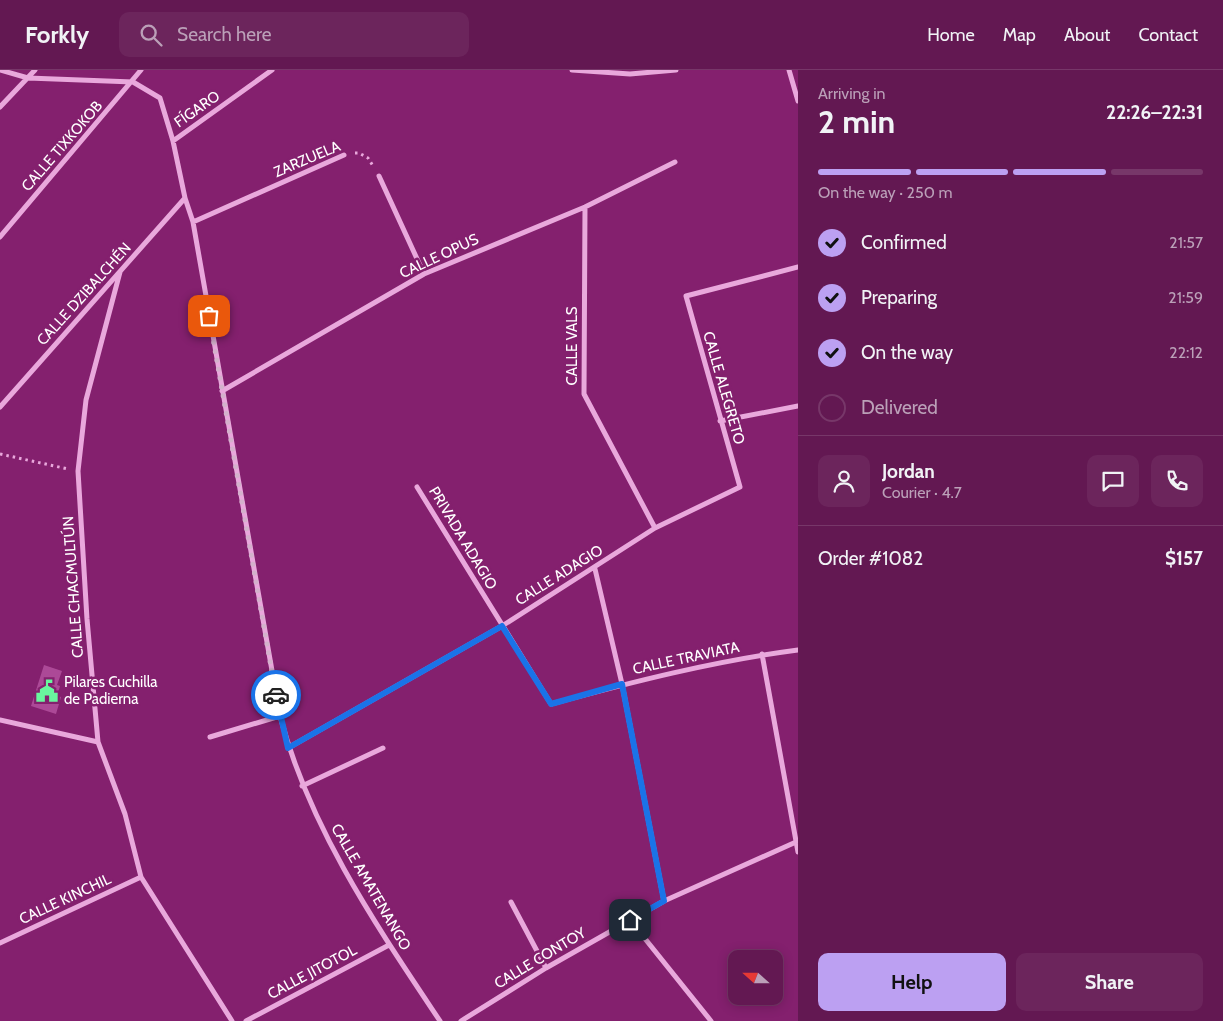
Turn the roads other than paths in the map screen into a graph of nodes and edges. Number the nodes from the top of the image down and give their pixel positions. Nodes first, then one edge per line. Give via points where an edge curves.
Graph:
1 (0, 70) edge
2 (35, 70) edge
3 (141, 70) edge
4 (272, 70) edge
5 (575, 70) edge
6 (676, 70) edge
7 (789, 70) edge
8 (28, 78) junction
9 (133, 82) junction
10 (798, 101) edge
11 (0, 107) edge
12 (173, 141) junction
13 (344, 156) road end
14 (675, 162) dead end
15 (379, 176) road end
16 (185, 198) junction
17 (585, 207) junction
18 (193, 222) junction
19 (0, 237) edge
20 (798, 268) edge
21 (120, 272) junction
22 (424, 274) junction
23 (222, 391) junction
24 (798, 406) edge
25 (0, 407) edge
26 (720, 421) junction
27 (417, 487) dead end
28 (740, 487) joint
29 (655, 528) junction
30 (595, 568) junction
31 (502, 626) junction
32 (798, 650) edge
33 (762, 654) junction
34 (622, 684) junction
35 (551, 704) joint
36 (280, 716) junction
37 (0, 720) edge
38 (210, 737) dead end
39 (98, 742) junction
40 (288, 748) junction
41 (382, 748) dead end
42 (302, 786) junction
43 (796, 842) junction
44 (798, 852) edge
45 (141, 877) junction
46 (664, 901) junction
47 (511, 902) dead end
48 (630, 920) junction
49 (0, 943) edge
50 (389, 945) junction
51 (546, 968) junction
52 (232, 1021) edge
53 (246, 1021) edge
54 (440, 1021) edge
55 (462, 1021) edge
56 (711, 1021) edge

1 - 8 street
2 - 8 street
3 - 9 street, CALLE TIXKOKOB
4 - 12 street, FÍGARO
5 - 6 street via 630,74
7 - 10 street
8 - 9 street
8 - 11 street
9 - 12 street, FÍGARO via 160,98
9 - 19 street, CALLE TIXKOKOB
12 - 16 street, CALLE AMATENANGO
13 - 18 street, ZARZUELA
14 - 17 street, CALLE OPUS
15 - 22 street
16 - 18 street, CALLE AMATENANGO
16 - 21 street, CALLE DZIBALCHÉN
17 - 22 street, CALLE OPUS
17 - 29 street, CALLE VALS via 584,394
18 - 23 street, CALLE AMATENANGO
20 - 26 street, CALLE ALEGRETO via 686,296
21 - 25 street, CALLE DZIBALCHÉN
21 - 39 street, CALLE CHACMULTÚN via 86,400 78,471
22 - 23 street, CALLE OPUS
23 - 36 street, CALLE AMATENANGO
24 - 26 street
26 - 28 street, CALLE ALEGRETO
27 - 31 street, PRIVADA ADAGIO
28 - 29 street, CALLE ADAGIO
29 - 30 street, CALLE ADAGIO
30 - 31 street, CALLE ADAGIO
30 - 34 street
31 - 35 street, PRIVADA ADAGIO
31 - 40 street, CALLE ADAGIO
32 - 33 street, CALLE TRAVIATA
33 - 34 street, CALLE TRAVIATA
33 - 43 street
34 - 35 street, CALLE TRAVIATA
34 - 46 street
36 - 38 street
36 - 40 street, CALLE AMATENANGO
37 - 39 street
39 - 45 street, CALLE CHACMULTÚN via 125,814
40 - 42 street, CALLE AMATENANGO
41 - 42 street
42 - 50 street, CALLE AMATENANGO via 330,847
43 - 44 street
43 - 46 street, CALLE CONTOY
45 - 49 street, CALLE KINCHIL
45 - 52 street, CALLE CHACMULTÚN
46 - 48 street, CALLE CONTOY
47 - 51 street
48 - 51 street, CALLE CONTOY
48 - 56 street
50 - 53 street, CALLE JITOTOL
50 - 54 street, CALLE AMATENANGO
51 - 55 street, CALLE CONTOY

